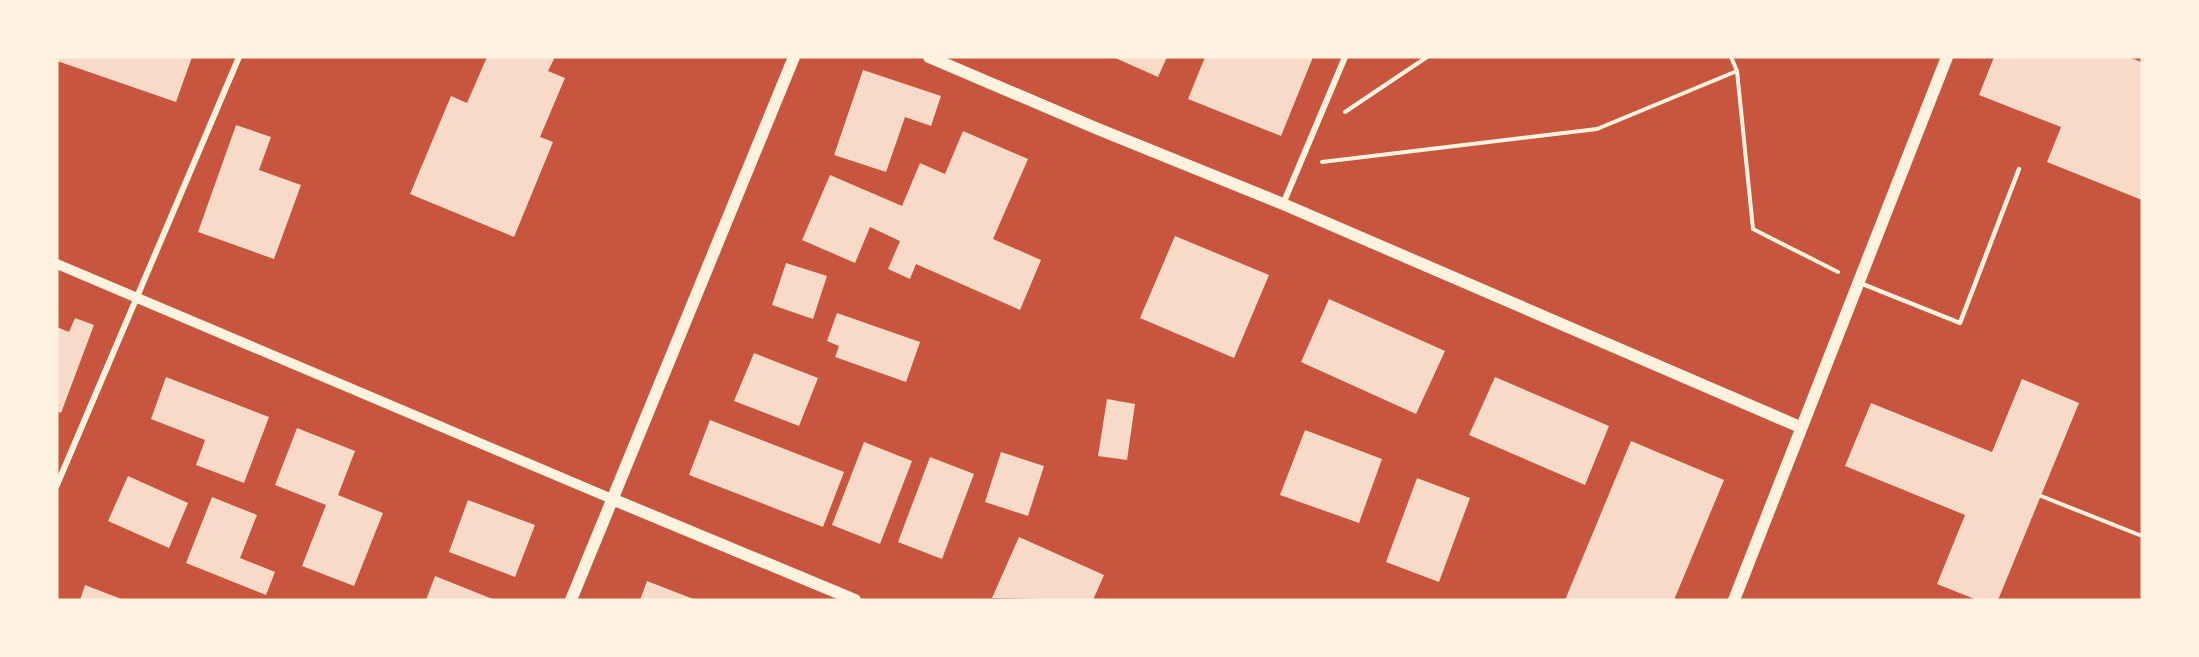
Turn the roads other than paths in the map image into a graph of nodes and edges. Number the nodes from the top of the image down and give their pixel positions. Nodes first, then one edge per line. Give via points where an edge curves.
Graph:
1 (239, 57) edge
2 (794, 57) edge
3 (929, 57) edge
4 (1344, 57) edge
5 (1947, 57) edge
6 (2019, 169) dead end
7 (1283, 204) junction
8 (57, 264) edge
9 (1857, 282) junction
10 (137, 297) junction
11 (1800, 428) junction
12 (57, 485) edge
13 (612, 499) junction
14 (571, 600) edge
15 (855, 600) edge
16 (1734, 600) edge

1 - 10 street
2 - 13 main road
3 - 7 main road
4 - 7 street
5 - 9 main road
6 - 9 lane via 1960,323
7 - 11 main road
8 - 10 street
9 - 11 main road
10 - 12 street
10 - 13 street
11 - 16 main road
13 - 14 main road
13 - 15 main road

